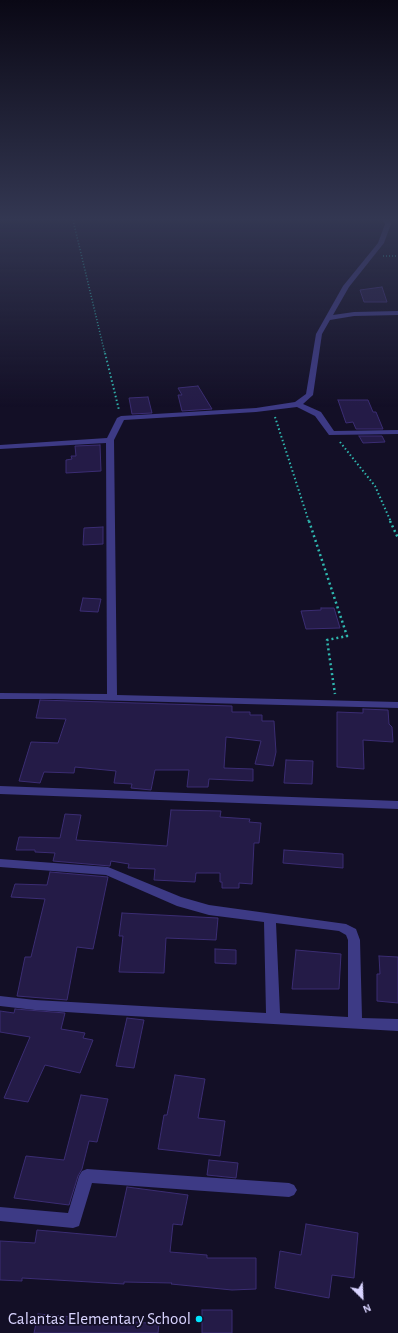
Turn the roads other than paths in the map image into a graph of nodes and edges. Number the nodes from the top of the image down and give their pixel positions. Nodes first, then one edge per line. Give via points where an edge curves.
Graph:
1 (349, 282) edge
2 (398, 313) edge
3 (328, 318) junction
4 (298, 404) junction
5 (398, 432) edge
6 (110, 440) junction
7 (0, 446) edge
8 (0, 696) edge
9 (112, 697) junction
10 (398, 705) edge
11 (0, 790) edge
12 (398, 804) edge
13 (0, 863) edge
14 (270, 918) junction
15 (0, 1001) edge
16 (273, 1018) junction
17 (355, 1023) junction
18 (398, 1025) edge
19 (289, 1190) dead end
20 (0, 1214) edge

1 - 3 street
2 - 3 street via 354,314
3 - 4 street via 319,334 309,396
4 - 5 street via 318,414 332,433
4 - 6 street via 256,410 120,418
6 - 7 street
6 - 9 street
8 - 9 street
9 - 10 street
11 - 12 street
13 - 14 street via 108,871 177,901 209,910
14 - 16 street
14 - 17 street via 342,927 351,932 354,940
15 - 16 street via 58,1007
16 - 17 street
17 - 18 street
19 - 20 street via 87,1176 73,1221

